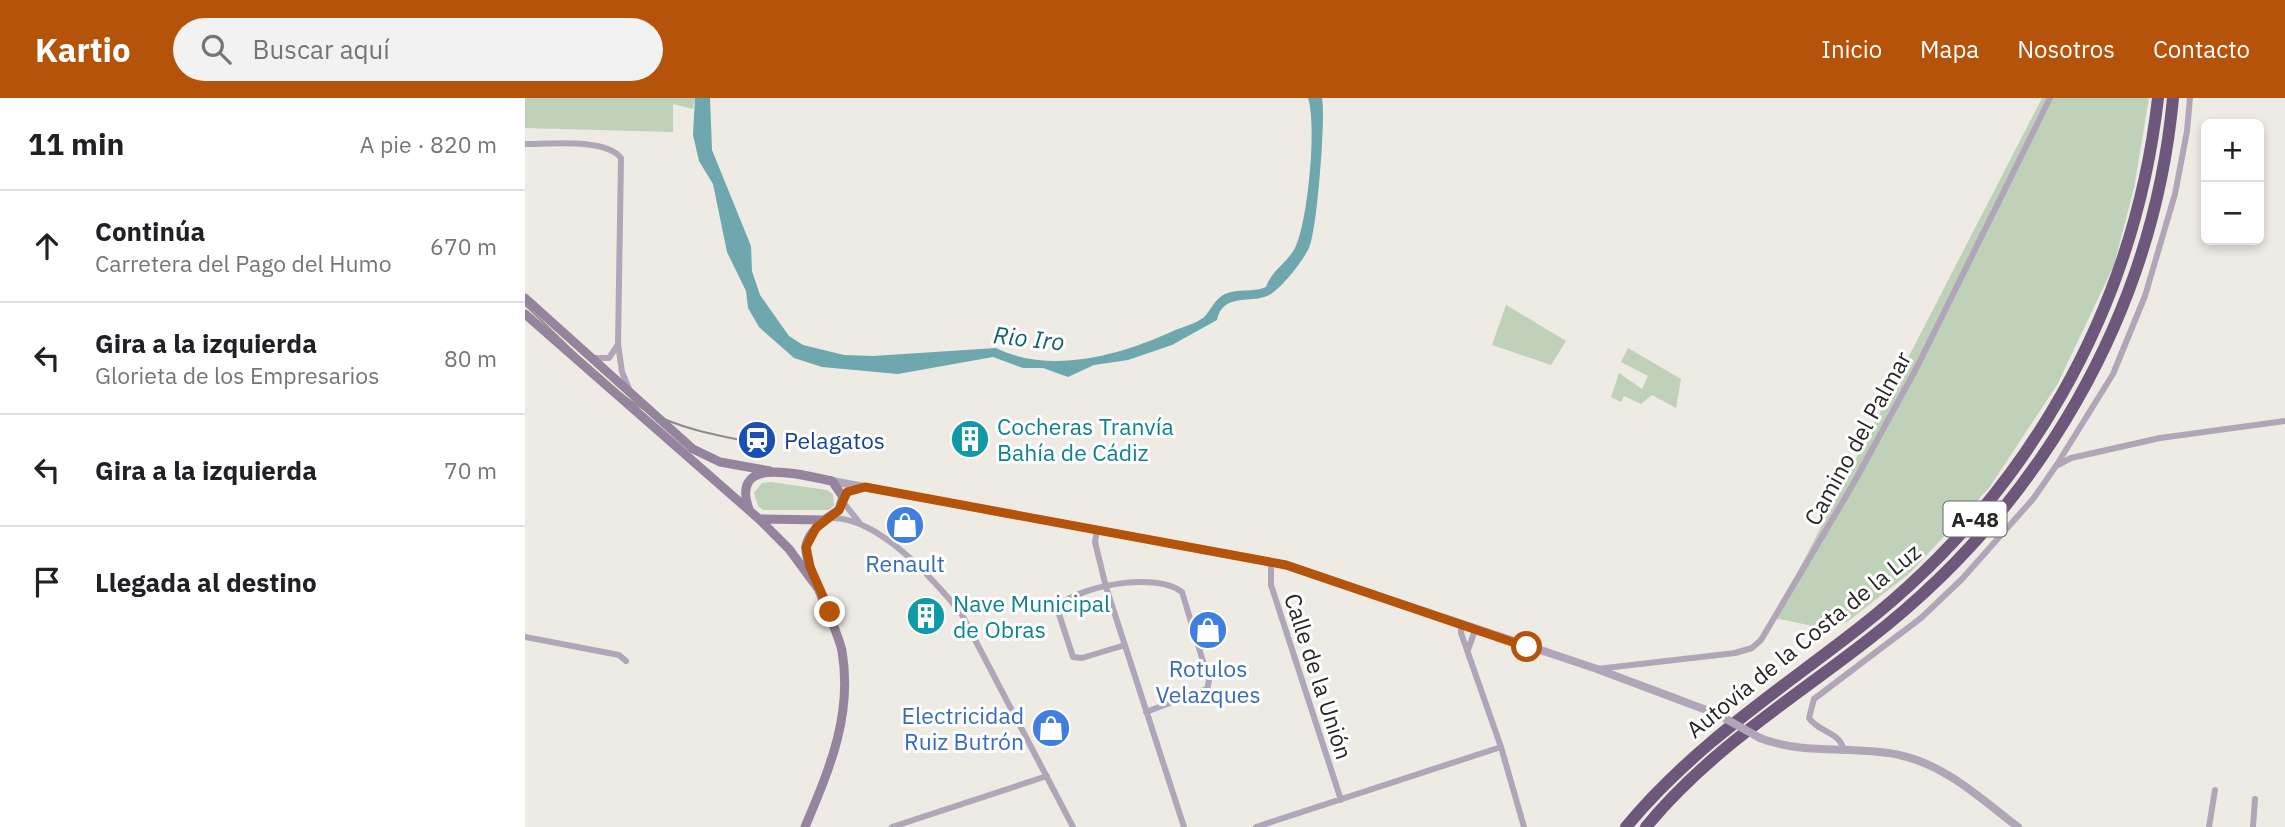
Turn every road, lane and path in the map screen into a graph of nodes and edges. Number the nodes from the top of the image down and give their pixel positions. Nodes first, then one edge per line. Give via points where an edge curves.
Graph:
1 (2050, 98) edge
2 (2158, 98) edge
3 (2173, 98) edge
4 (2190, 98) edge
5 (525, 144) edge
6 (525, 298) edge
7 (525, 314) edge
8 (618, 344) junction
9 (590, 358) junction
10 (633, 396) junction
11 (2285, 421) edge
12 (2056, 466) junction
13 (770, 471) junction
14 (832, 481) junction
15 (865, 487) junction
16 (843, 499) junction
17 (750, 511) junction
18 (759, 519) junction
19 (827, 519) junction
20 (861, 523) junction
21 (1097, 529) junction
22 (1271, 561) junction
23 (1106, 587) junction
24 (820, 592) junction
25 (1461, 629) junction
26 (1474, 633) junction
27 (525, 637) edge
28 (1125, 645) junction
29 (1468, 650) junction
30 (626, 662) dead end
31 (1597, 669) junction
32 (1146, 712) junction
33 (1501, 747) junction
34 (1844, 751) junction
35 (1047, 776) junction
36 (2215, 790) dead end
37 (2255, 799) dead end
38 (1341, 800) junction
39 (805, 827) edge
40 (892, 827) edge
41 (1073, 827) edge
42 (1184, 827) edge
43 (1256, 827) edge
44 (1524, 827) edge
45 (1626, 827) edge
46 (1646, 827) edge
47 (2018, 827) edge
48 (2209, 827) edge
49 (2253, 827) edge

1 - 31 street, Camino del Palmar via 1916,369 1761,640 1735,653
2 - 45 highway, Autovía de la Costa de la Luz / A-48 via 2145,183 2116,280 2074,374 2026,454 1973,522 1917,579 1706,743
3 - 46 highway, Autovía de la Costa de la Luz / A-48 via 2156,199 2130,286 2093,372 2040,461 1986,530 1929,589 1741,734 1696,773
4 - 12 street via 2175,194 2149,285 2113,374
5 - 8 street via 595,146 611,149 621,158
6 - 9 main road
7 - 17 main road
8 - 9 street via 609,358
8 - 10 street via 622,372
9 - 10 main road
10 - 13 main road via 702,455 731,466
11 - 12 street via 2160,438 2071,458
12 - 34 street via 1962,579 1920,618 1814,699 1809,718 1814,726 1836,735
13 - 14 main road
13 - 17 main road via 759,473 747,486
14 - 15 street
14 - 16 main road
15 - 16 street via 851,490
15 - 21 street
16 - 19 main road via 839,510
16 - 20 street
17 - 18 main road
18 - 19 main road
18 - 24 main road via 789,549
19 - 20 street
19 - 24 main road via 806,547
20 - 35 street via 925,572 961,613
21 - 22 street
21 - 23 street via 1095,542
22 - 25 street
22 - 38 street, Calle de la Unión via 1271,586
23 - 28 street
23 - 28 street via 1062,601 1059,614 1073,657
23 - 32 street via 1137,580 1176,588 1185,596 1209,681 1207,689
24 - 39 main road via 839,639 845,698 834,753
25 - 26 street
25 - 29 street
26 - 29 street
26 - 31 street
27 - 30 street via 619,655
28 - 32 street
29 - 33 street
31 - 34 street, bridge via 1717,714 1760,738 1788,747
32 - 42 street
33 - 38 street
33 - 44 street
34 - 47 street via 1898,755 1936,767
35 - 40 street
35 - 41 street
36 - 48 street
37 - 49 street
38 - 43 street

